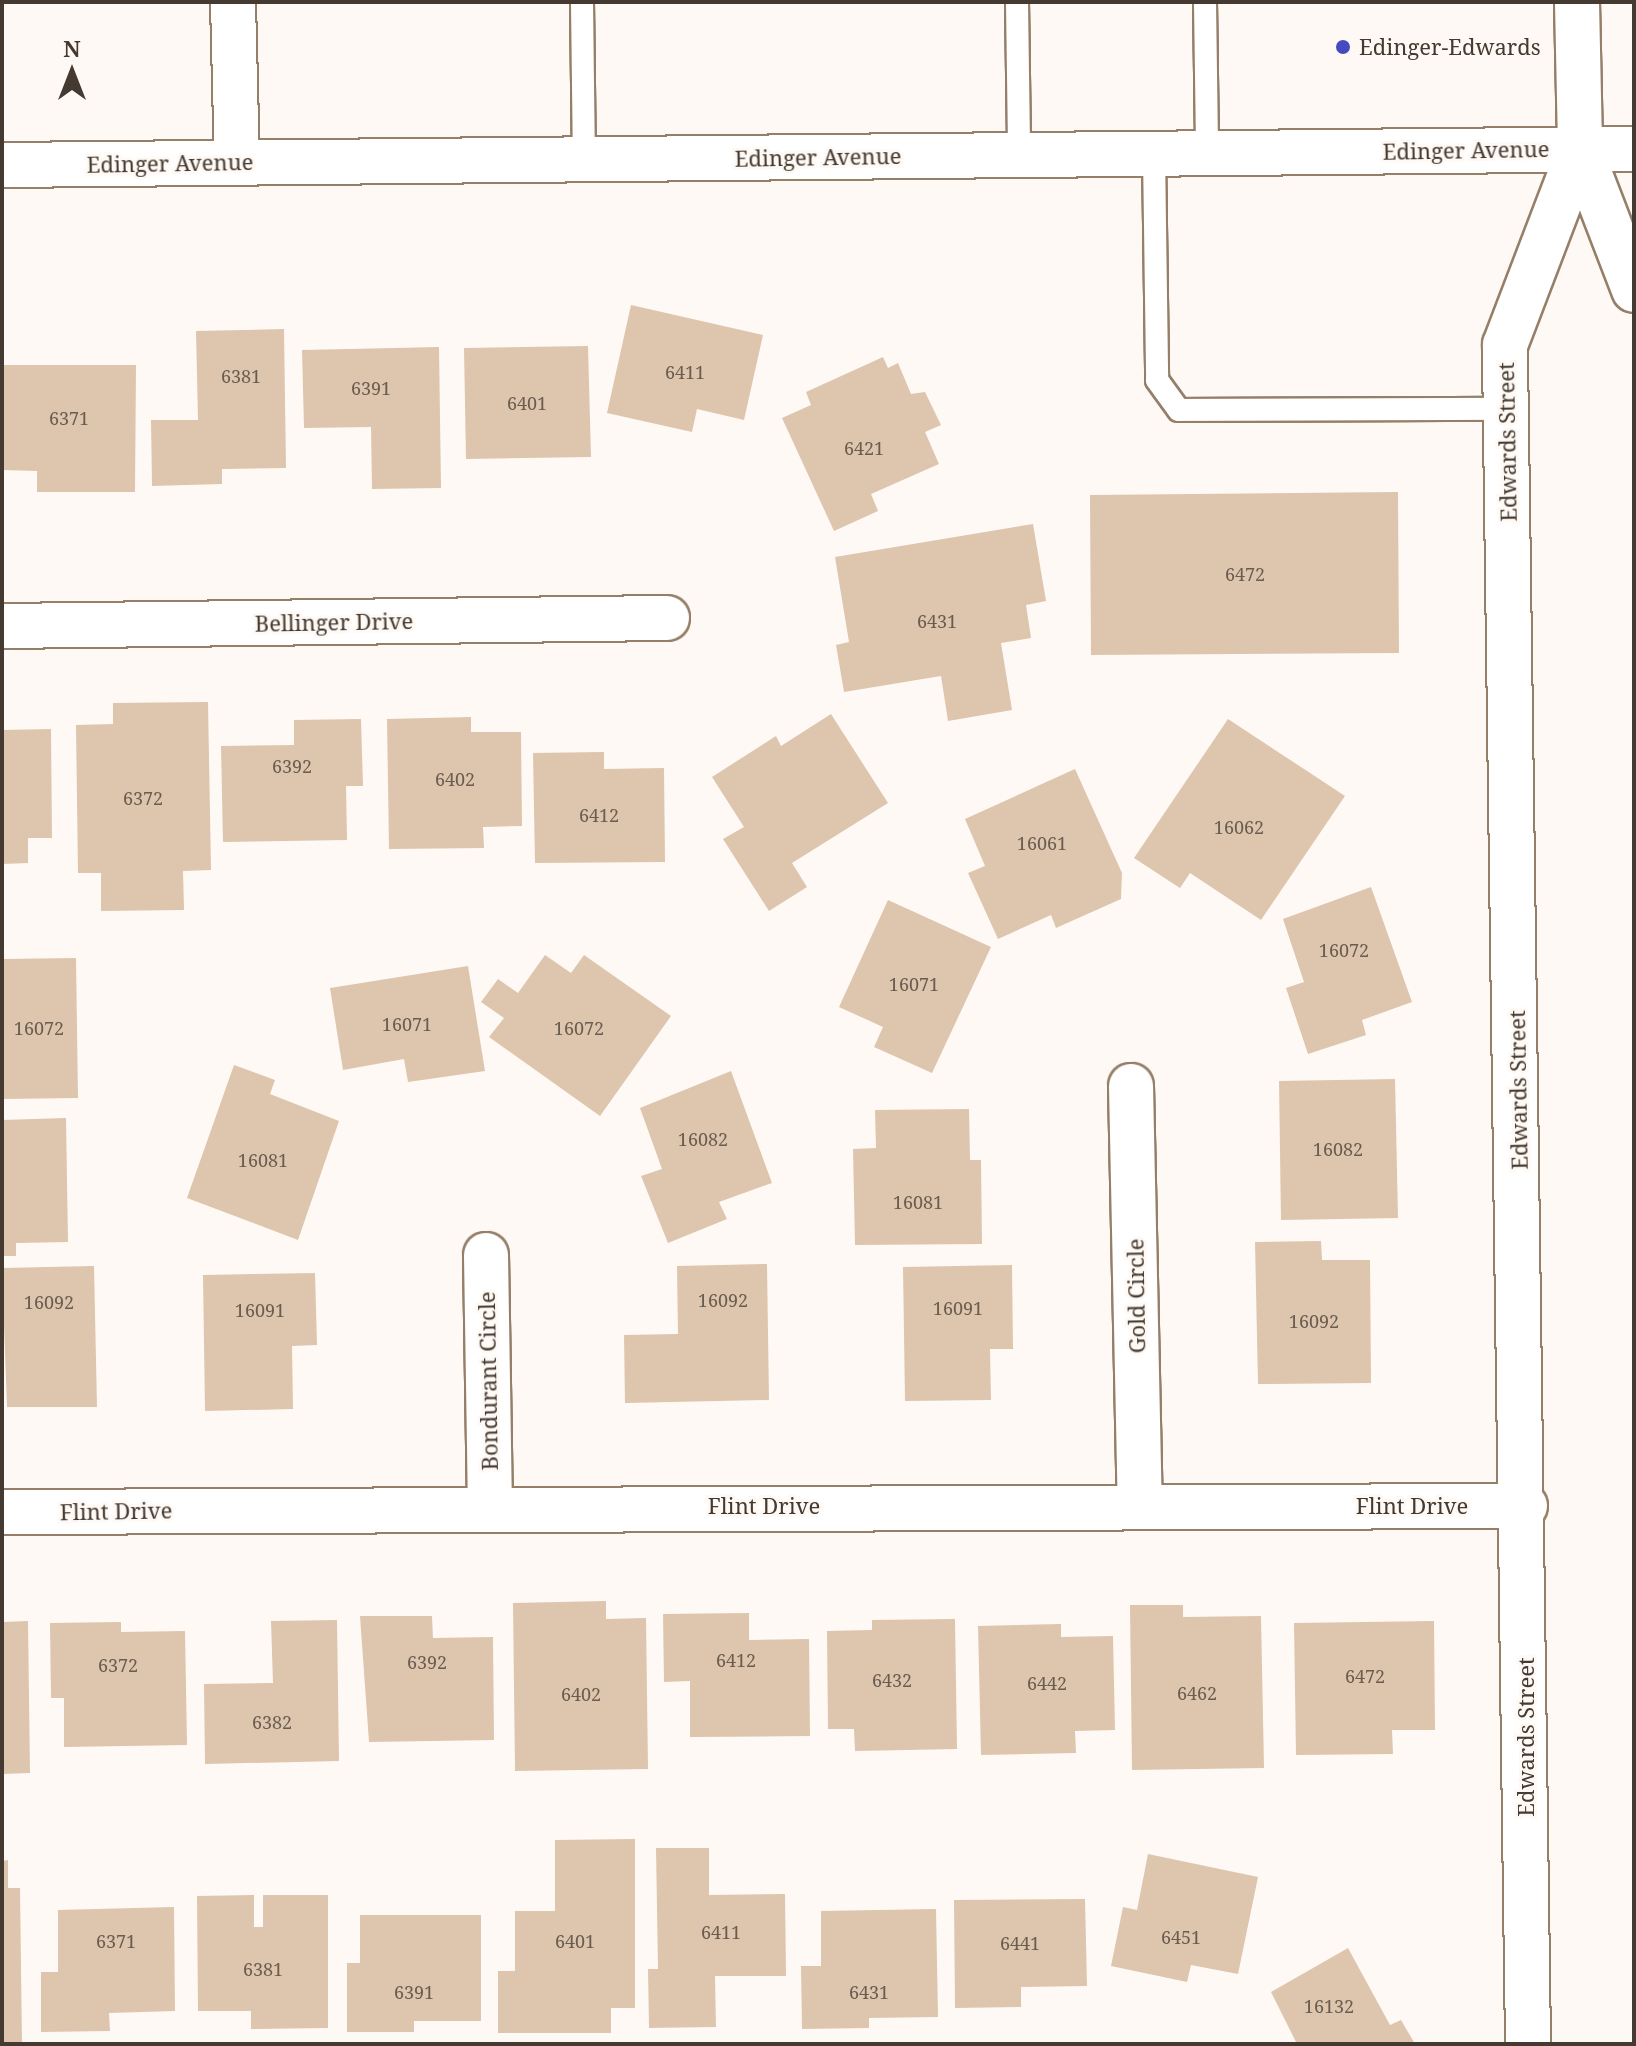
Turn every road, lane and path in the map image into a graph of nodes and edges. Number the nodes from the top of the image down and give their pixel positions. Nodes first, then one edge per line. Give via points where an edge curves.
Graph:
1 (233, 2) edge
2 (582, 2) edge
3 (1017, 2) edge
4 (1205, 2) edge
5 (1577, 2) edge
6 (1580, 149) junction
7 (1634, 149) edge
8 (1154, 153) junction
9 (1207, 153) junction
10 (1019, 154) junction
11 (584, 159) junction
12 (237, 163) junction
13 (2, 165) edge
14 (1634, 290) edge
15 (1507, 409) junction
16 (667, 618) dead end
17 (2, 626) edge
18 (1131, 1086) dead end
19 (486, 1255) dead end
20 (1140, 1505) junction
21 (1525, 1506) junction
22 (490, 1507) junction
23 (2, 1512) edge
24 (1528, 2044) edge

1 - 12 main road
2 - 11 lane
3 - 10 lane
4 - 9 lane
5 - 6 main road, Edwards Street
6 - 7 main road, Edinger Avenue
6 - 9 main road, Edinger Avenue
6 - 14 main road, Edwards Street
6 - 15 main road, Edwards Street via 1505,345
8 - 9 main road, Edinger Avenue
8 - 10 main road, Edinger Avenue
8 - 15 lane via 1157,380 1179,410
10 - 11 main road, Edinger Avenue
11 - 12 main road, Edinger Avenue
12 - 13 main road, Edinger Avenue
15 - 21 main road, Edwards Street
16 - 17 main road, Bellinger Drive
18 - 20 main road, Gold Circle
19 - 22 main road, Bondurant Circle
20 - 21 main road, Flint Drive
20 - 22 main road, Flint Drive
21 - 24 main road, Edwards Street
22 - 23 main road, Flint Drive

